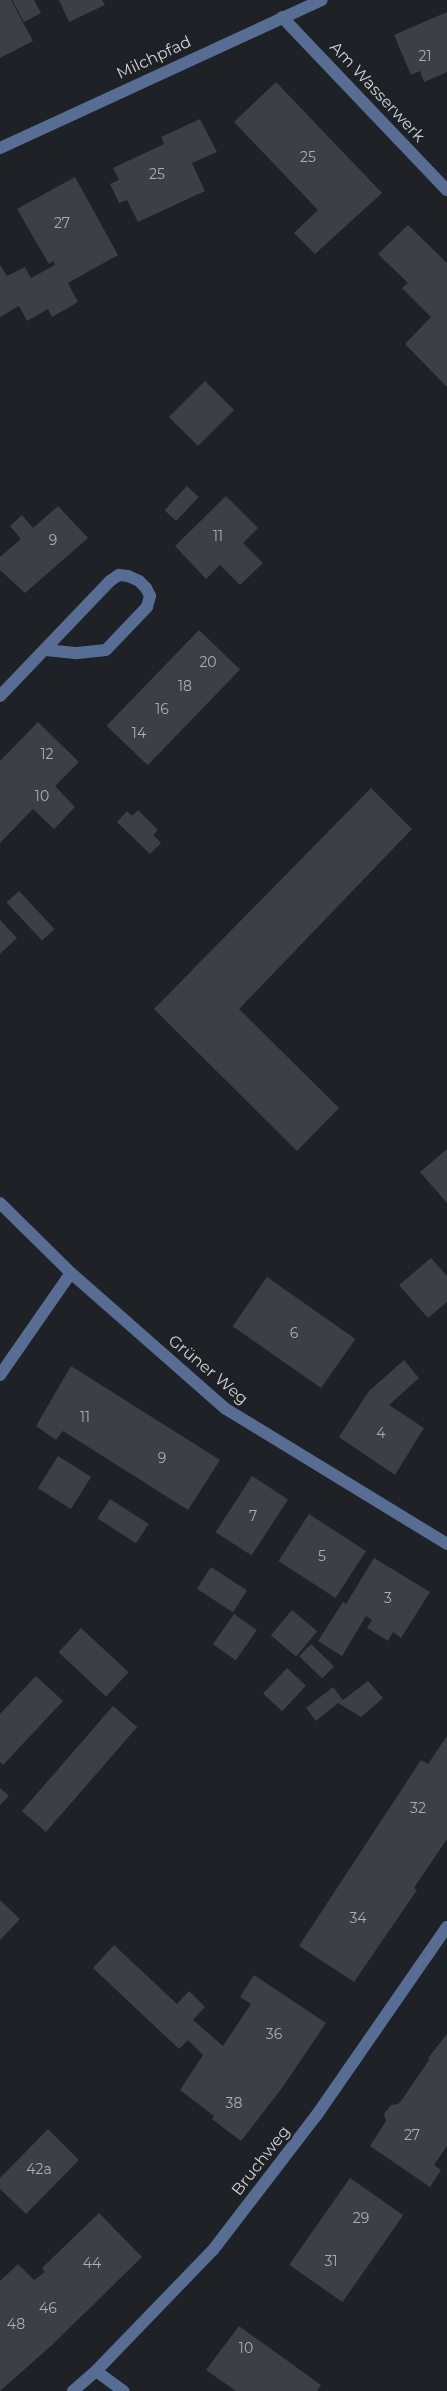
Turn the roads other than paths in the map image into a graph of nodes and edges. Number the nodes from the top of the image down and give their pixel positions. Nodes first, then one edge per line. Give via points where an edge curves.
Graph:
1 (322, 0) edge
2 (282, 17) junction
3 (0, 148) edge
4 (447, 190) edge
5 (46, 650) junction
6 (0, 696) edge
7 (0, 1203) edge
8 (71, 1273) junction
9 (0, 1375) edge
10 (447, 1544) edge
11 (447, 1927) edge
12 (96, 2371) junction
13 (73, 2391) edge
14 (124, 2391) edge

1 - 2 street, Milchpfad
2 - 3 street, Milchpfad
2 - 4 street, Am Wasserwerk
5 - 5 street via 76,653 106,650 147,607 150,596 146,588 139,580 128,576 114,578
5 - 6 street
7 - 8 street, Grüner Weg
8 - 9 street
8 - 10 street, Grüner Weg via 226,1409
11 - 12 street, Bruchweg via 316,2116 213,2250
12 - 13 street, Bruchweg
12 - 14 street

